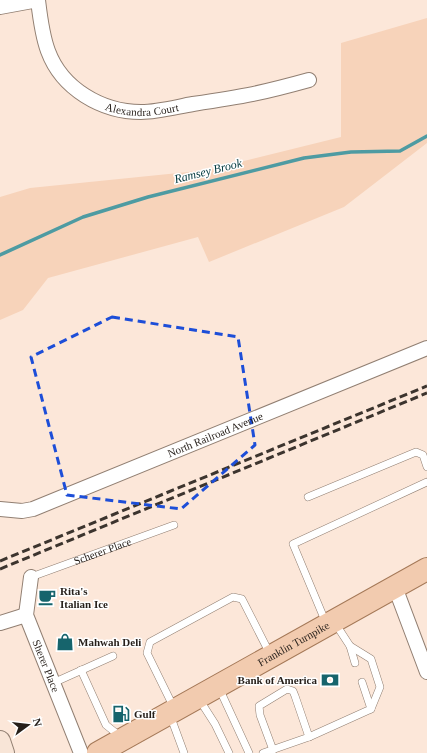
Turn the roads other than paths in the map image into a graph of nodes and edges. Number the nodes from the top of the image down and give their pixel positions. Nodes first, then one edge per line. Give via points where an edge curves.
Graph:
1 (38, 0) edge
2 (0, 7) edge
3 (309, 80) dead end
4 (427, 348) edge
5 (427, 466) edge
6 (427, 482) edge
7 (308, 497) dead end
8 (0, 509) edge
9 (174, 525) dead end
10 (427, 569) edge
11 (31, 577) joint
12 (395, 587) junction
13 (26, 615) junction
14 (330, 623) junction
15 (0, 624) edge
16 (350, 646) junction
17 (113, 656) dead end
18 (271, 657) junction
19 (355, 663) dead end
20 (81, 670) junction
21 (427, 672) edge
22 (362, 682) dead end
23 (53, 683) junction
24 (218, 686) junction
25 (198, 697) junction
26 (371, 709) junction
27 (172, 711) junction
28 (309, 737) junction
29 (123, 739) junction
30 (0, 741) edge
31 (273, 750) junction
32 (4, 753) edge
33 (81, 753) edge
34 (98, 753) edge
35 (184, 753) edge
36 (229, 753) edge
37 (249, 753) edge
38 (263, 753) edge

1 - 2 street
1 - 3 street, Alexandra Court via 43,36 58,70 81,93 110,108 148,111 253,94
4 - 8 street, North Railroad Avenue via 33,509
5 - 7 lane via 423,455 416,452
6 - 14 lane via 293,544
9 - 11 lane, Scherer Place
10 - 12 main road, Franklin Turnpike
11 - 13 street, Sherer Place
12 - 14 main road, Franklin Turnpike
12 - 21 street
13 - 15 street
13 - 23 street, Sherer Place
14 - 16 lane
14 - 18 main road, Franklin Turnpike
16 - 19 lane
16 - 26 lane via 371,659 380,687
17 - 20 lane
18 - 24 main road, Franklin Turnpike
18 - 27 lane via 242,599 233,598 150,642 147,653
20 - 23 lane
20 - 29 lane via 106,725
22 - 26 lane
23 - 33 street, Sherer Place
24 - 25 main road, Franklin Turnpike
24 - 37 lane
25 - 27 main road, Franklin Turnpike
25 - 36 lane
26 - 28 lane
27 - 29 main road, Franklin Turnpike
27 - 35 lane
28 - 31 lane
28 - 31 lane via 293,691 287,689 259,706
29 - 34 main road, Franklin Turnpike
30 - 32 street
31 - 38 lane

